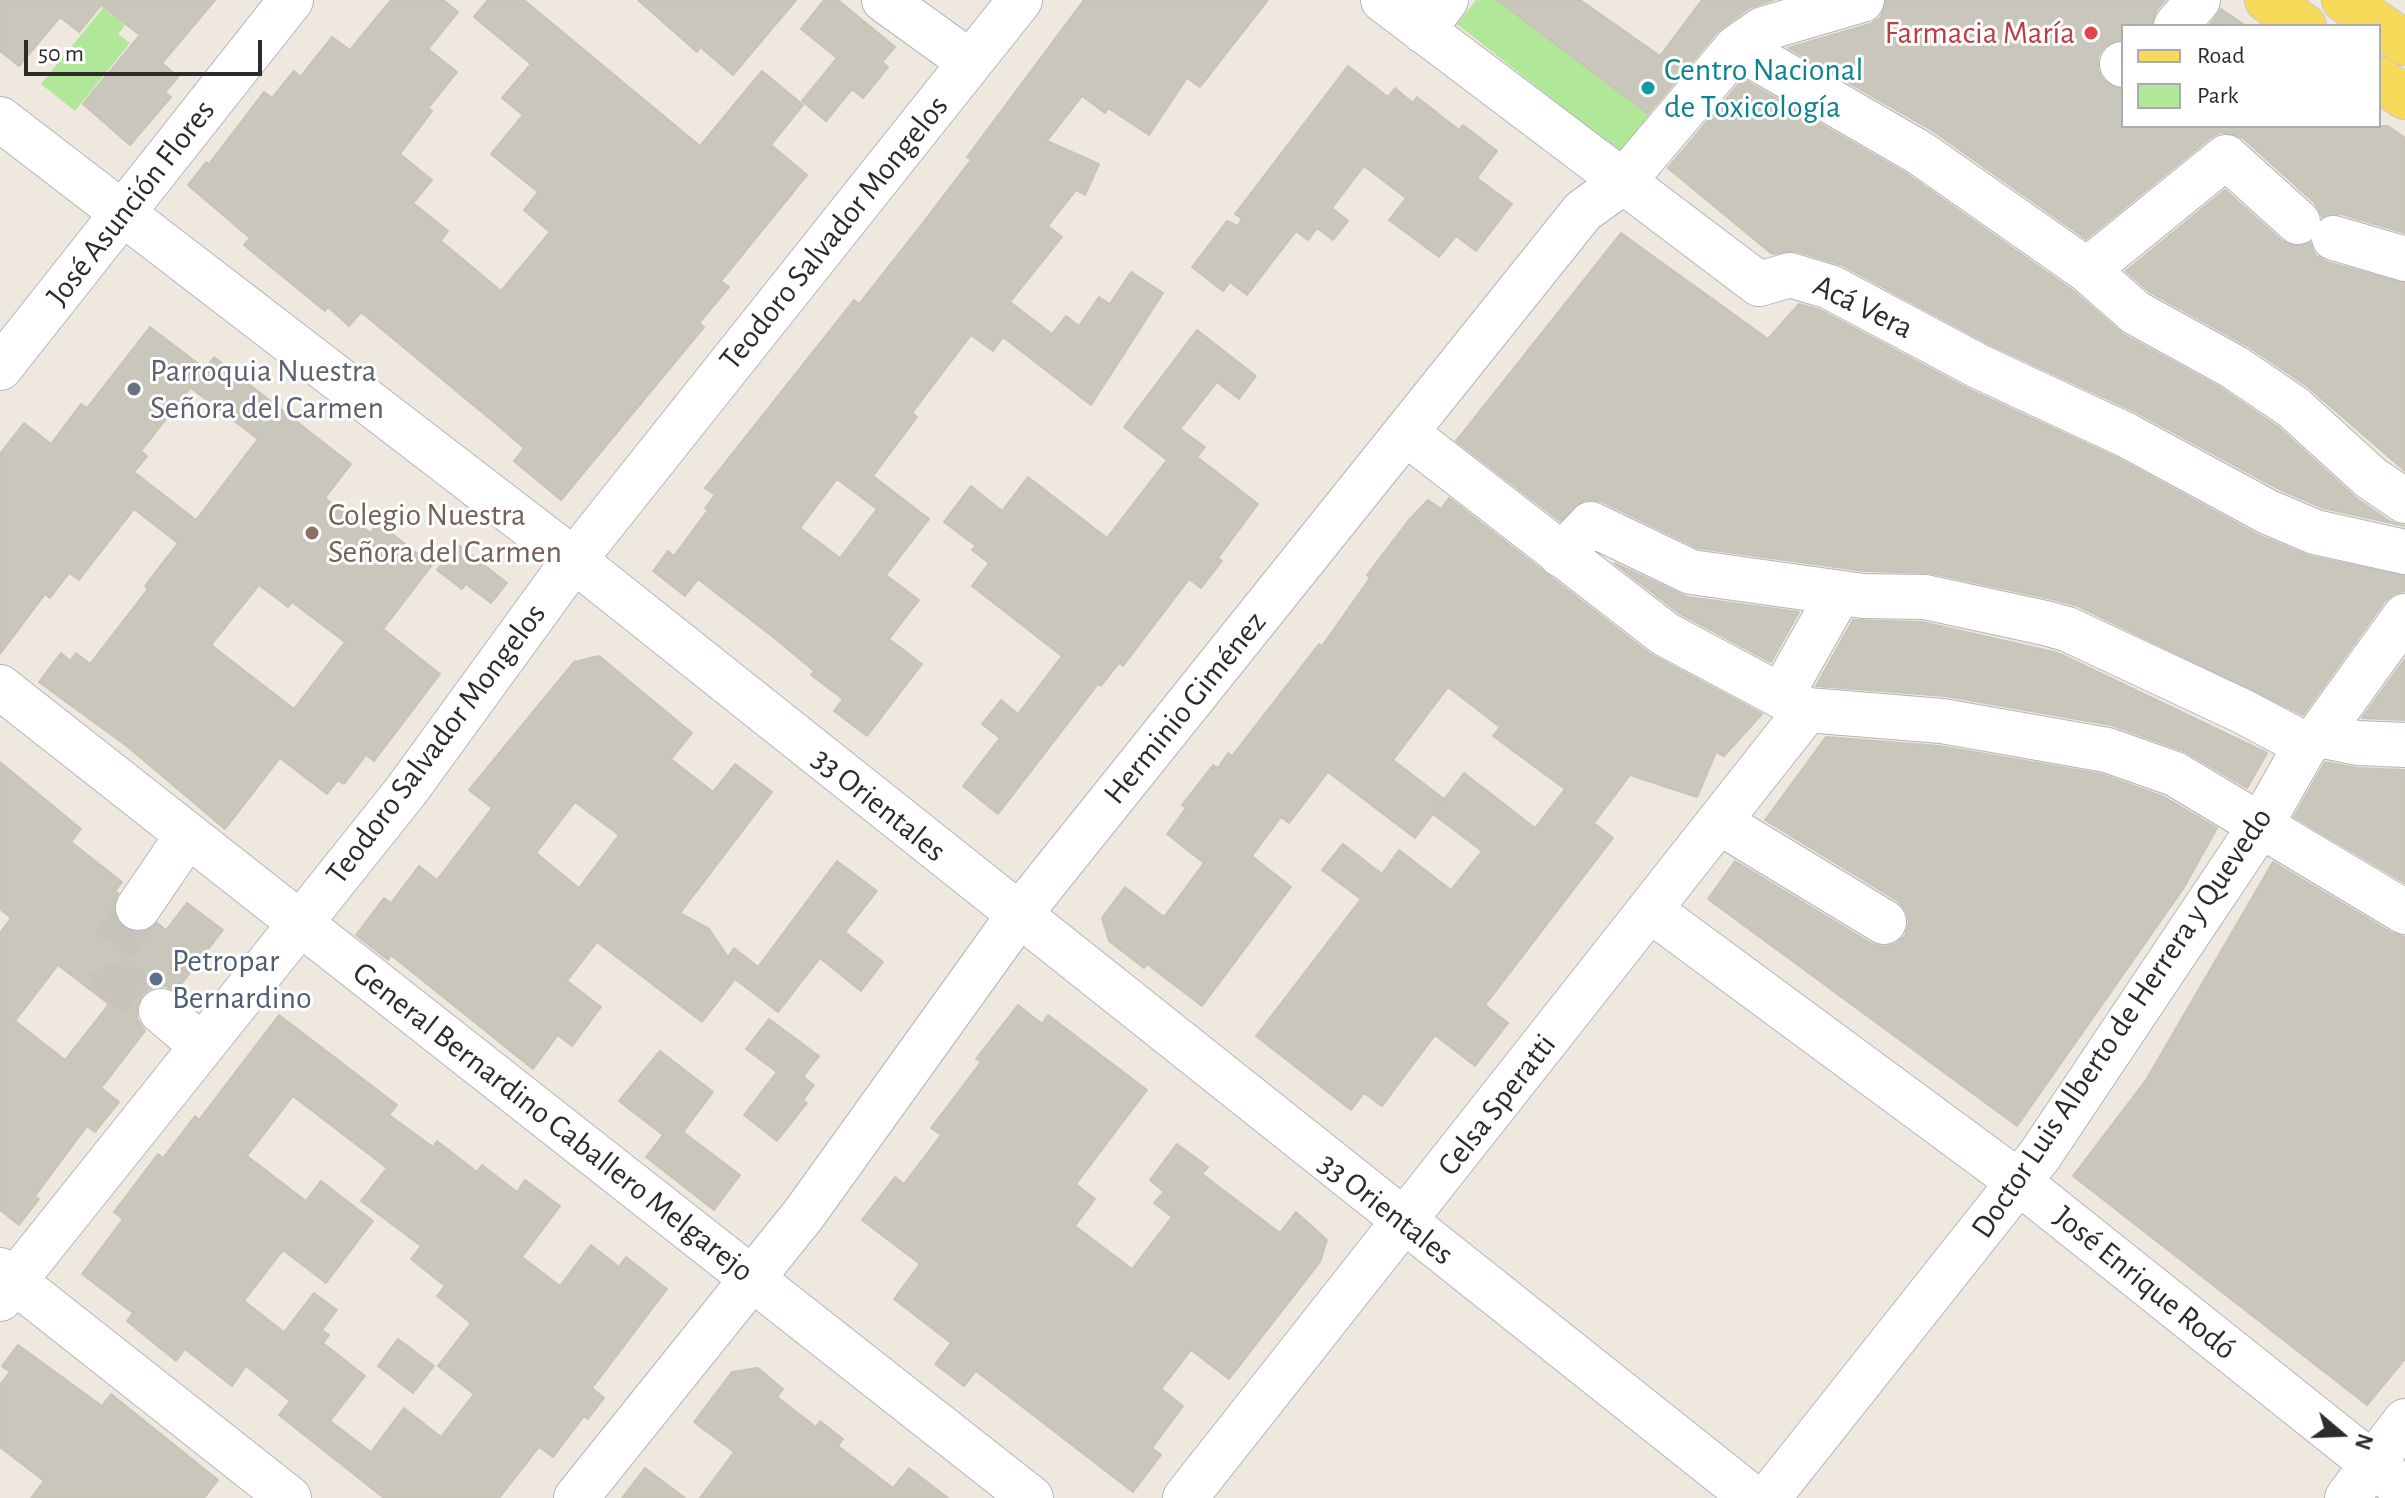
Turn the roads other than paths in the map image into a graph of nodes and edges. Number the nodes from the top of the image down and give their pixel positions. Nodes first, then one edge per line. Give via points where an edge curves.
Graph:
1 (291, 0) edge
2 (884, 0) edge
3 (1020, 0) edge
4 (1383, 0) edge
5 (1862, 0) edge
6 (2198, 0) edge
7 (2267, 0) edge
8 (2344, 0) edge
9 (1434, 15) edge
10 (2178, 24) edge
11 (2301, 24) edge
12 (2402, 35) edge
13 (1737, 47) junction
14 (970, 62) junction
15 (2381, 80) edge
16 (2405, 97) edge
17 (0, 119) edge
18 (1622, 183) junction
19 (121, 215) junction
20 (2405, 259) edge
21 (2087, 270) junction
22 (0, 368) edge
23 (1407, 434) junction
24 (2405, 501) edge
25 (2405, 552) edge
26 (1561, 555) junction
27 (574, 560) junction
28 (1839, 593) junction
29 (2405, 616) edge
30 (0, 687) edge
31 (1794, 703) junction
32 (2312, 740) junction
33 (2405, 745) edge
34 (1719, 822) junction
35 (2262, 823) junction
36 (187, 836) junction
37 (138, 908) tunnel mouth
38 (1650, 910) junction
39 (2405, 912) edge
40 (1018, 916) junction
41 (1884, 922) dead end
42 (300, 923) junction
43 (161, 1011) tunnel mouth
44 (202, 1046) junction
45 (2020, 1183) junction
46 (1404, 1223) junction
47 (752, 1279) junction
48 (5, 1283) edge
49 (2405, 1421) edge
50 (2374, 1484) edge
51 (289, 1498) edge
52 (576, 1498) edge
53 (1031, 1498) edge
54 (1185, 1498) edge
55 (1753, 1498) edge
56 (1768, 1498) edge

1 - 19 street, José Asunción Flores
2 - 14 street
3 - 14 street, Teodoro Salvador Mongelos
4 - 9 street, Acá Vera
5 - 13 street, Herminio Giménez via 1763,29
6 - 10 street
7 - 11 main road
8 - 12 main road
9 - 18 street, Acá Vera
13 - 18 street, Herminio Giménez
13 - 21 street via 1920,153
14 - 27 street, Teodoro Salvador Mongelos
15 - 16 main road
17 - 19 street, 33 Orientales
18 - 23 street, Herminio Giménez via 1583,211
18 - 25 street, Acá Vera via 1759,284 1790,275 1830,287 2268,512 2315,532
19 - 22 street, José Asunción Flores
19 - 27 street, 33 Orientales
20 - 21 street via 2316,230 2226,157
21 - 24 street via 2136,313 2234,367 2293,407 2371,478
23 - 26 street
23 - 40 street, Herminio Giménez
26 - 28 street via 1591,524 1691,572
26 - 31 street via 1665,634
27 - 40 street, 33 Orientales
27 - 42 street, Teodoro Salvador Mongelos via 406,791
28 - 31 street, Celsa Speratti
28 - 32 street via 1925,597 2067,629
29 - 32 street, Doctor Luis Alberto de Herrera y Quevedo
30 - 36 street, General Bernardino Caballero Melgarejo
31 - 34 street, Celsa Speratti
31 - 35 street via 1942,721 2107,750 2175,774
32 - 33 street
32 - 35 street, Doctor Luis Alberto de Herrera y Quevedo
34 - 38 street, Celsa Speratti
34 - 41 street
35 - 39 street
35 - 45 street, Doctor Luis Alberto de Herrera y Quevedo
36 - 37 street
36 - 42 street, General Bernardino Caballero Melgarejo
38 - 45 street, José Enrique Rodó
38 - 46 street, Celsa Speratti
40 - 46 street, 33 Orientales
40 - 47 street, Herminio Giménez
42 - 44 street, Teodoro Salvador Mongelos
42 - 47 street, General Bernardino Caballero Melgarejo
43 - 44 street
44 - 48 street, Teodoro Salvador Mongelos
45 - 50 street, José Enrique Rodó
45 - 56 street, Doctor Luis Alberto de Herrera y Quevedo
46 - 54 street, Celsa Speratti
46 - 55 street, 33 Orientales
47 - 52 street, Herminio Giménez
47 - 53 street, General Bernardino Caballero Melgarejo
48 - 51 street
49 - 50 street

